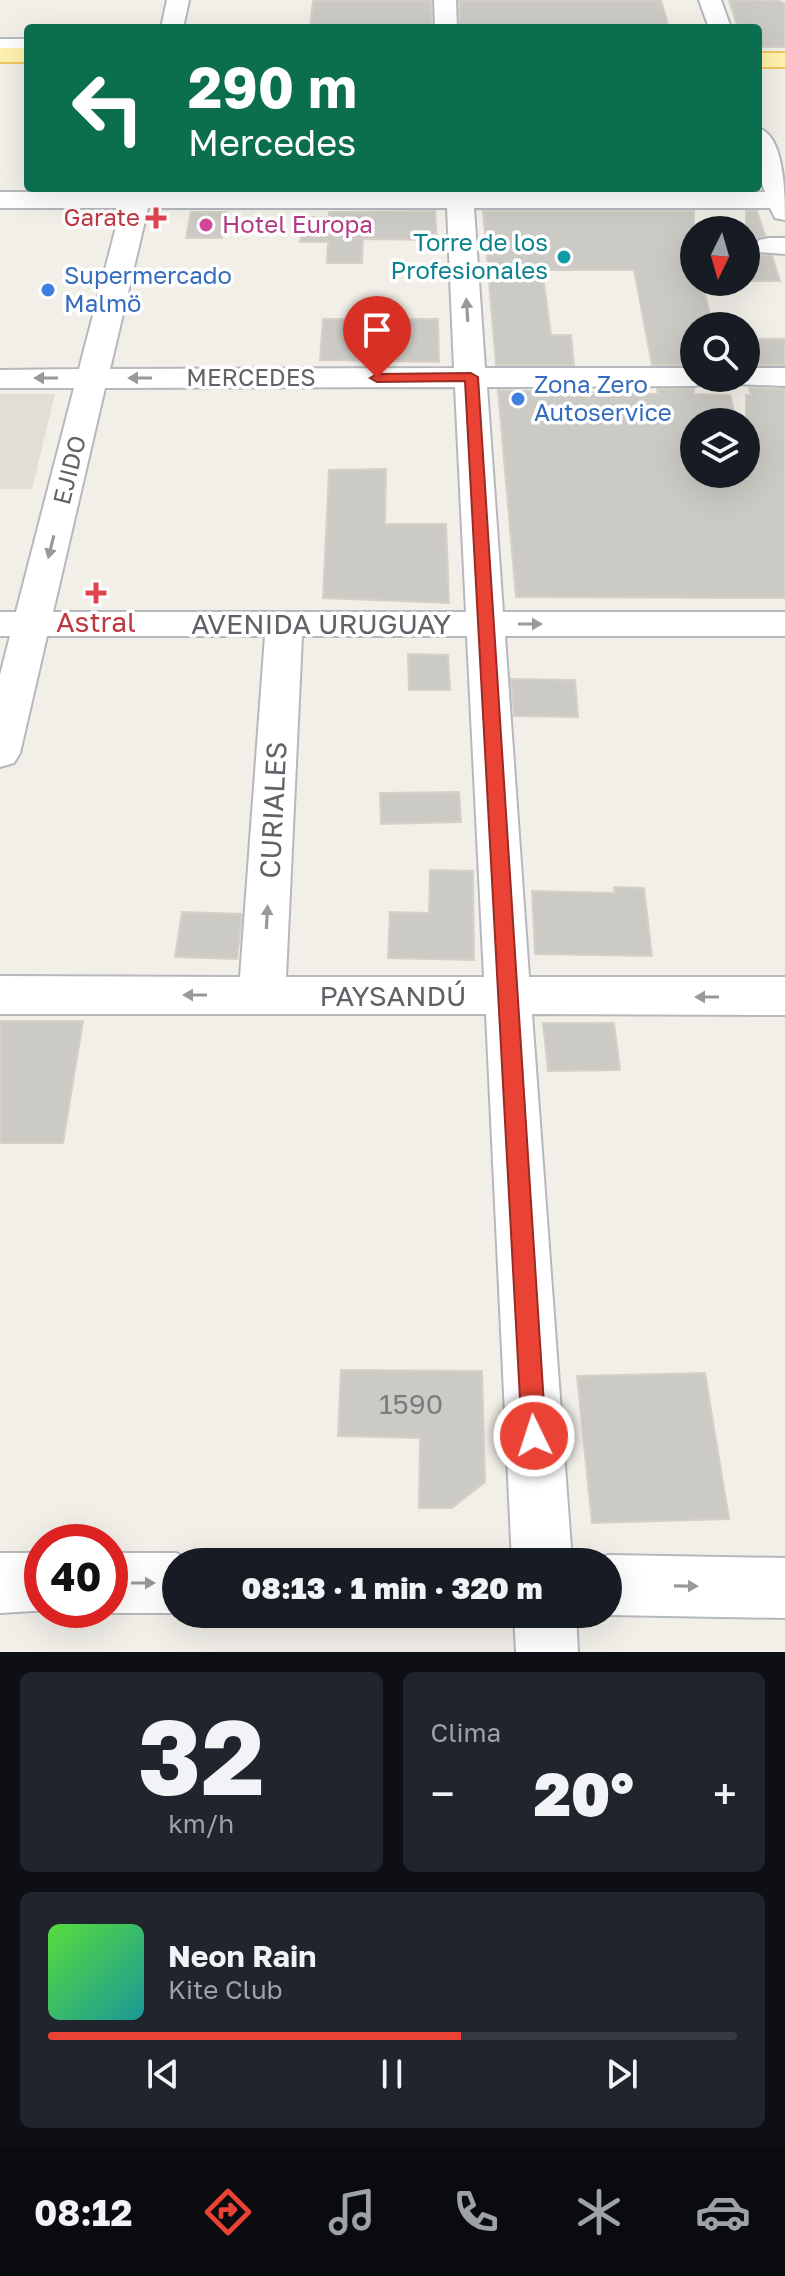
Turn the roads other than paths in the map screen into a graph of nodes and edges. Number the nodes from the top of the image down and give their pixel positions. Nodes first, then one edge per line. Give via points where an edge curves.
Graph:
1 (178, 0) edge
2 (445, 0) edge
3 (710, 0) edge
4 (171, 24) edge
5 (446, 24) edge
6 (719, 24) edge
7 (0, 46) edge
8 (24, 46) edge
9 (0, 55) edge
10 (24, 55) edge
11 (762, 60) edge
12 (785, 60) edge
13 (0, 63) edge
14 (24, 63) edge
15 (762, 146) edge
16 (138, 194) edge
17 (459, 194) edge
18 (0, 200) edge
19 (784, 204) edge
20 (471, 377) junction
21 (680, 377) edge
22 (760, 377) edge
23 (785, 377) edge
24 (93, 378) junction
25 (0, 379) edge
26 (16, 624) edge
27 (284, 624) junction
28 (487, 624) junction
29 (785, 624) edge
30 (0, 753) edge
31 (0, 995) edge
32 (262, 995) junction
33 (785, 996) edge
34 (506, 997) junction
35 (541, 1548) edge
36 (0, 1583) edge
37 (24, 1583) edge
38 (128, 1583) edge
39 (162, 1583) edge
40 (622, 1585) edge
41 (785, 1588) edge
42 (546, 1628) edge
43 (547, 1652) edge

1 - 4 street
2 - 5 street
3 - 6 street
7 - 8 street
9 - 10 main road
11 - 12 main road
13 - 14 main road
15 - 19 street
16 - 17 street
16 - 18 street
16 - 24 street, EJIDO
17 - 19 street via 664,206
20 -> 17 street
20 - 21 street, MERCEDES
20 -> 24 street, MERCEDES
20 - 28 street
22 - 23 street
24 -> 25 street, MERCEDES
24 -> 26 street, EJIDO
26 - 27 street, AVENIDA URUGUAY
26 - 30 street, EJIDO
27 - 28 street, AVENIDA URUGUAY
32 -> 27 street, CURIALES
28 -> 29 street, AVENIDA URUGUAY
28 - 34 street
32 -> 31 street, PAYSANDÚ
32 - 34 street, PAYSANDÚ
33 -> 34 street, PAYSANDÚ
34 - 35 street
36 - 37 street
38 -> 39 street
40 -> 41 street
42 - 43 street

